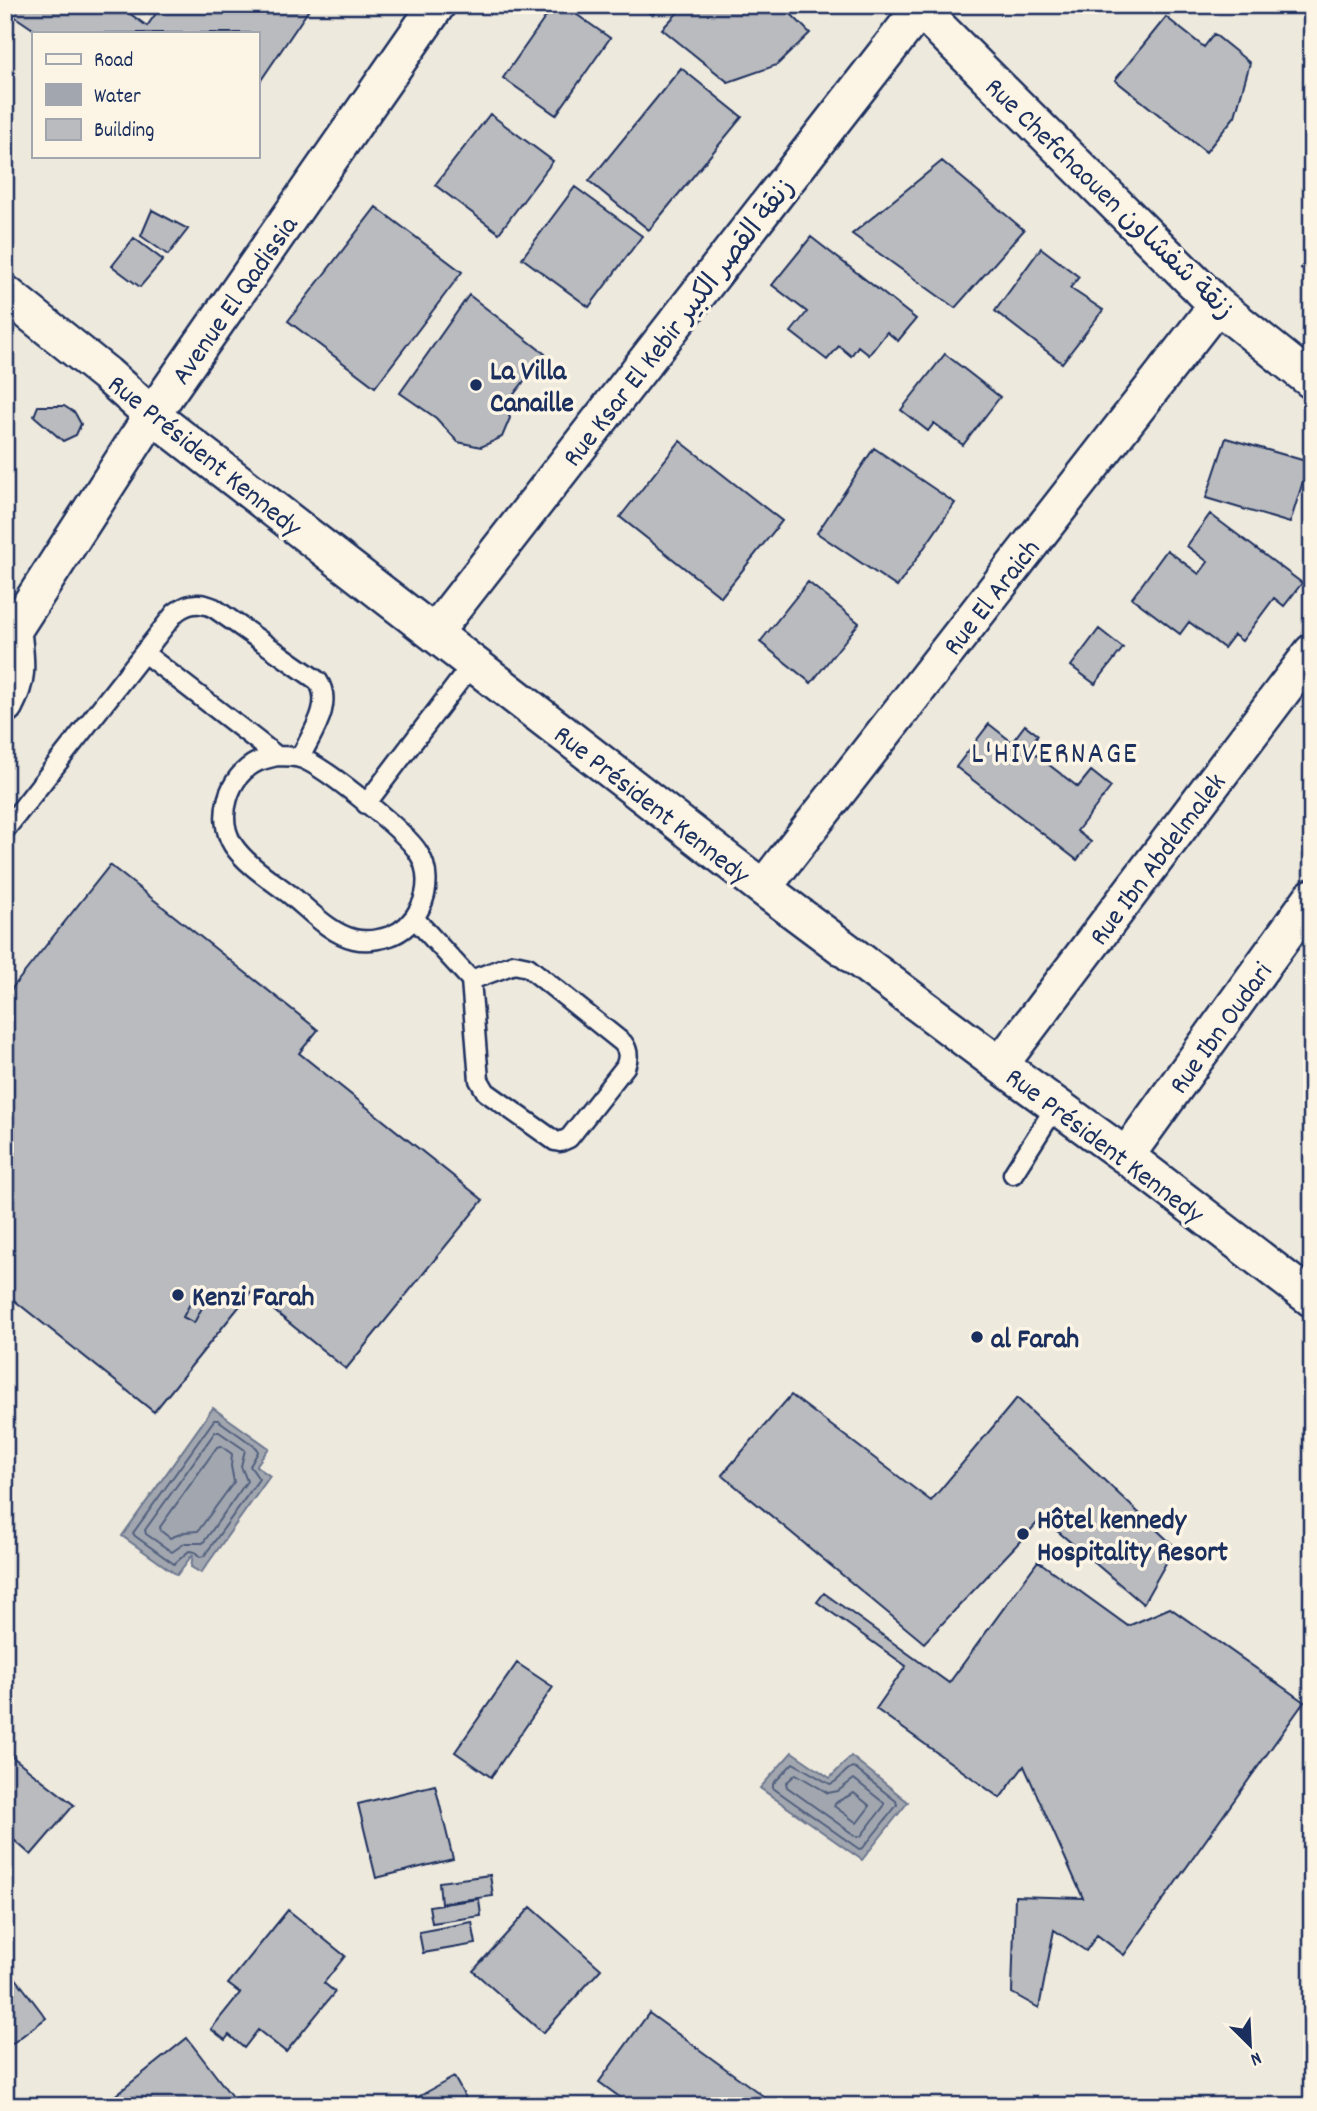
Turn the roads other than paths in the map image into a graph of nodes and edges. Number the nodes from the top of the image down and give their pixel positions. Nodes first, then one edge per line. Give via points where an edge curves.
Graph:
1 (437, 5) edge
2 (918, 7) edge
3 (5, 293) edge
4 (1217, 305) junction
5 (1312, 381) edge
6 (152, 415) junction
7 (9, 632) edge
8 (434, 633) junction
9 (1312, 652) edge
10 (144, 653) junction
11 (473, 663) junction
12 (5, 705) edge
13 (277, 756) junction
14 (300, 758) junction
15 (366, 804) junction
16 (5, 830) edge
17 (763, 888) junction
18 (1312, 897) edge
19 (415, 919) junction
20 (471, 980) junction
21 (1000, 1065) junction
22 (1056, 1106) junction
23 (1126, 1156) junction
24 (1013, 1174) dead end
25 (1312, 1299) edge

1 - 6 street, Avenue El Qadissia
2 - 4 street, Rue Chefchaouen زنقة شفشاون
2 - 8 street, Rue Ksar El Kebir زنقة القصر الكبير
3 - 6 street, Rue Président Kennedy
4 - 5 street, Rue Chefchaouen زنقة شفشاون
4 - 17 street, Rue El Araich
6 - 7 street, Avenue El Qadissia
6 - 8 street, Rue Président Kennedy
7 - 12 street, Avenue El Qadissia via 17,672
8 - 11 street, Rue Président Kennedy
9 - 21 street, Rue Ibn Abdelmalek
10 - 13 lane
10 - 14 lane via 181,607 198,603 214,608 323,688 324,707
10 - 16 lane
11 - 15 lane
11 - 17 street, Rue Président Kennedy
13 - 14 lane
13 - 19 lane via 255,763 237,778 227,798 225,821 232,843 247,861 331,929 352,939 375,941 397,933
14 - 15 lane
15 - 19 lane via 419,853 427,875 425,898
17 - 21 street, Rue Président Kennedy
18 - 23 street, Rue Ibn Oudari
19 - 20 lane
20 - 20 lane via 481,1085 555,1141 565,1140 625,1067 626,1048 523,965
21 - 22 street, Rue Président Kennedy
22 - 23 street, Rue Président Kennedy
22 - 24 lane
23 - 25 street, Rue Président Kennedy

